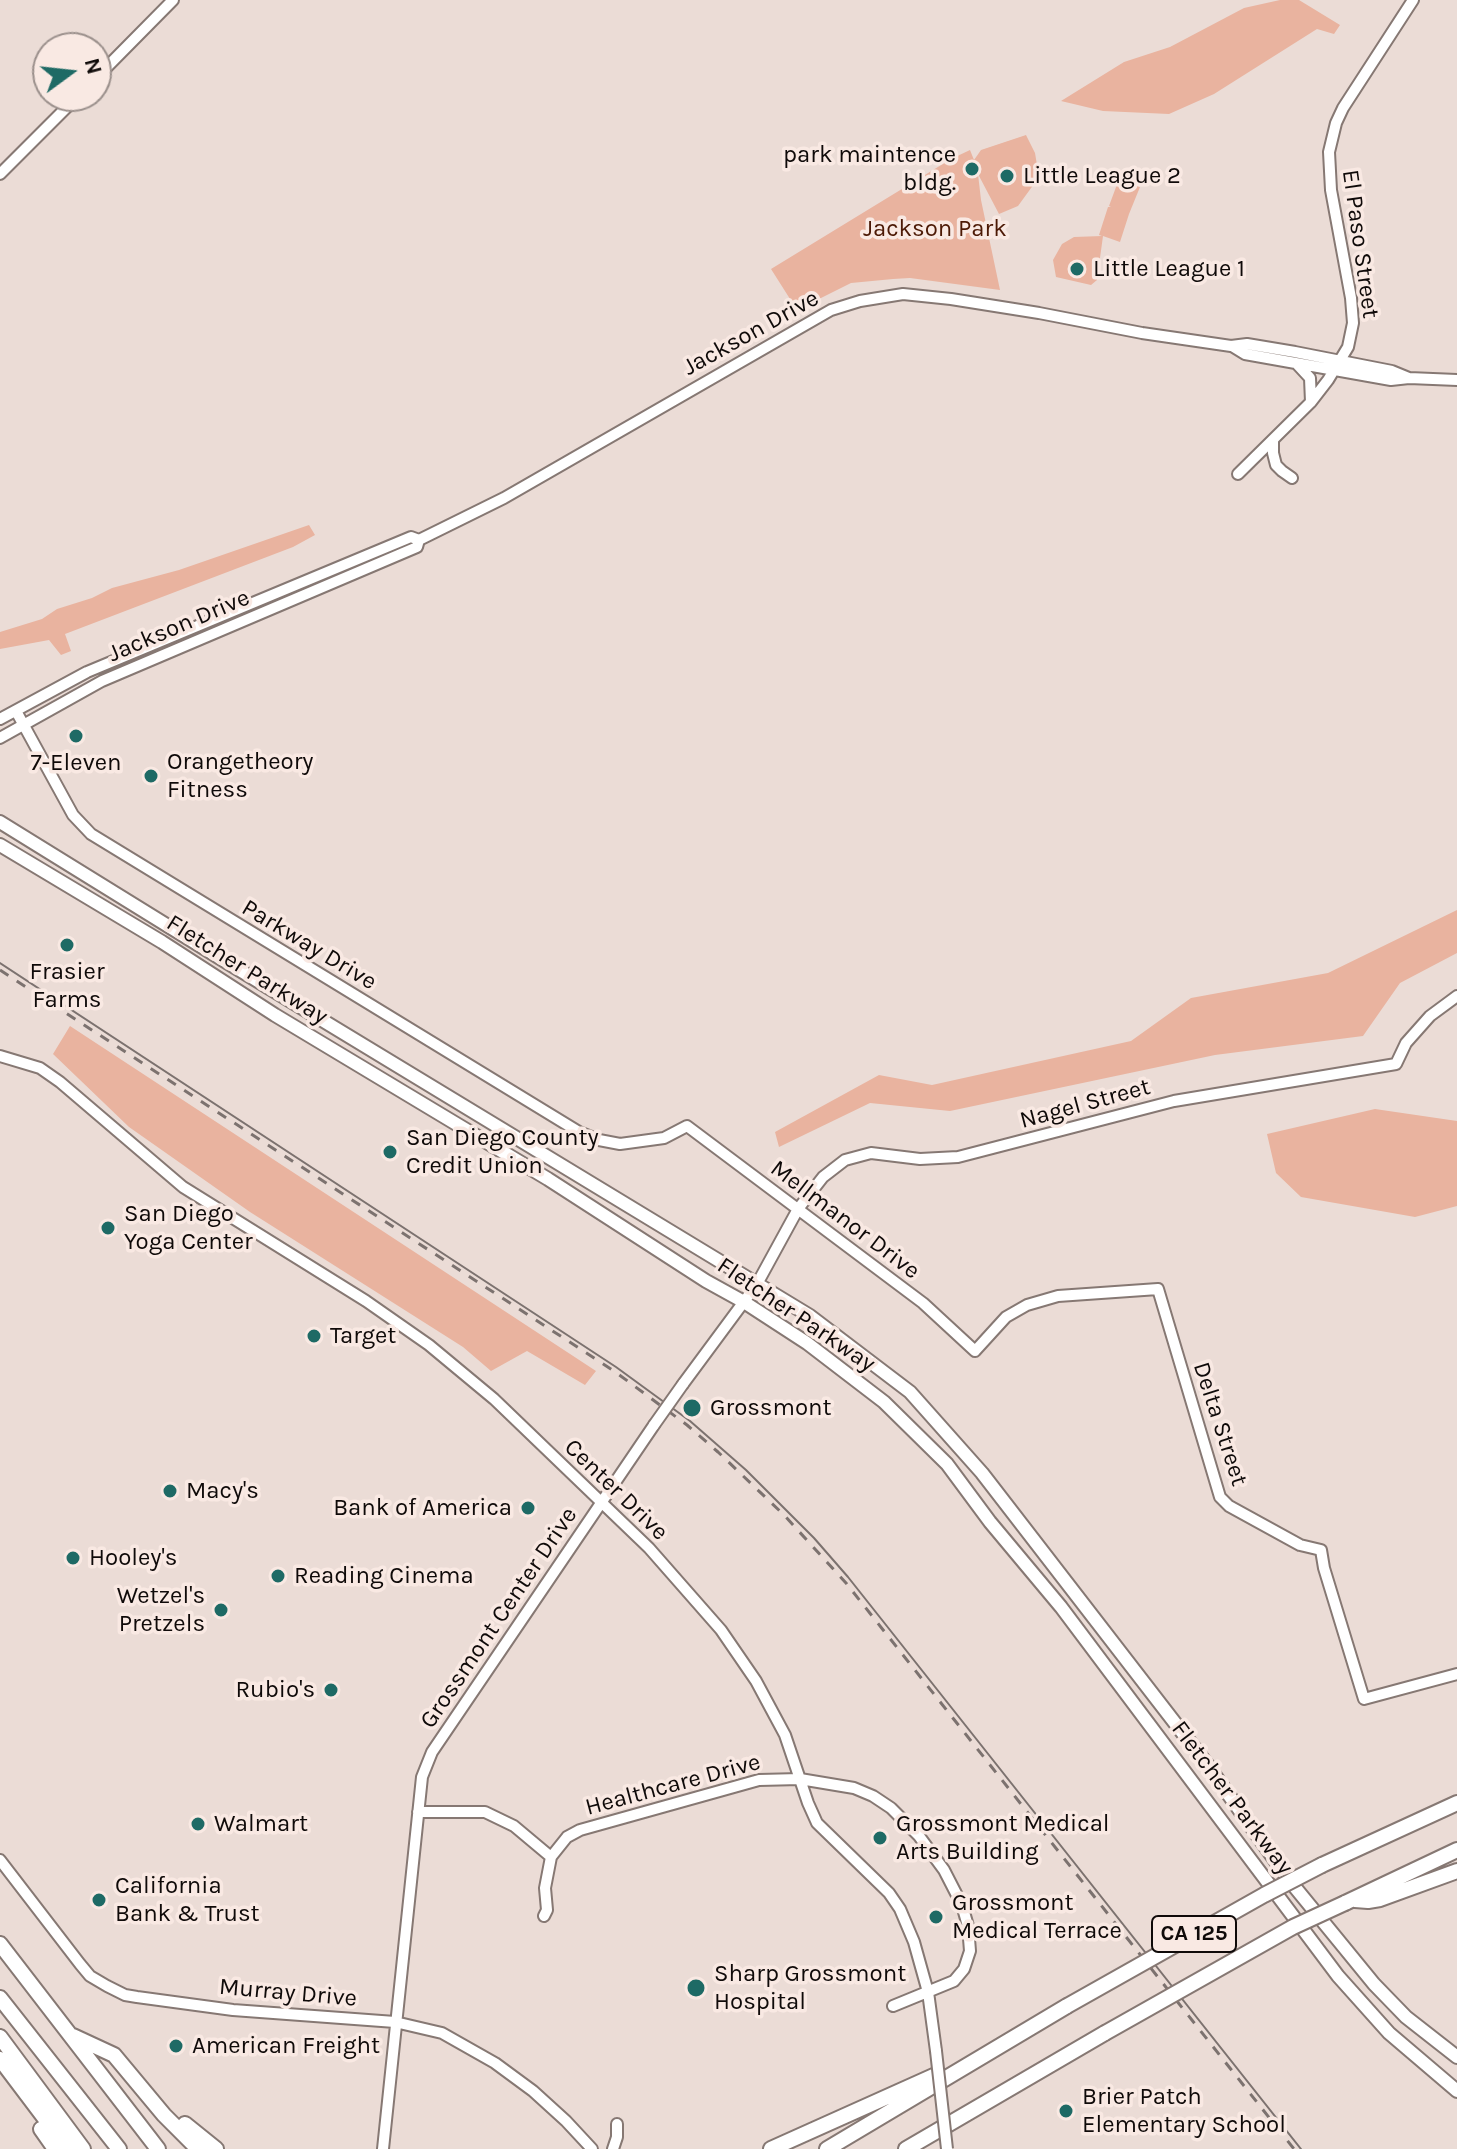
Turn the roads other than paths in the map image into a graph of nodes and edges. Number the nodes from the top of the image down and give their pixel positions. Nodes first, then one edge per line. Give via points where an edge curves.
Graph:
1 (173, 0) edge
2 (1413, 0) edge
3 (112, 62) edge
4 (62, 112) edge
5 (0, 174) edge
6 (1231, 346) junction
7 (1296, 363) junction
8 (1337, 366) junction
9 (1457, 380) edge
10 (1311, 402) junction
11 (1273, 440) junction
12 (1238, 474) dead end
13 (1292, 478) dead end
14 (419, 540) junction
15 (16, 711) junction
16 (0, 719) edge
17 (23, 725) junction
18 (0, 738) edge
19 (0, 822) edge
20 (0, 845) edge
21 (1457, 996) edge
22 (0, 1056) edge
23 (687, 1126) joint
24 (798, 1209) junction
25 (757, 1284) junction
26 (1158, 1289) joint
27 (744, 1302) junction
28 (601, 1503) junction
29 (1457, 1674) edge
30 (800, 1779) junction
31 (1457, 1803) edge
32 (418, 1812) junction
33 (1457, 1850) edge
34 (551, 1857) junction
35 (0, 1860) edge
36 (1457, 1871) edge
37 (1348, 1901) junction
38 (544, 1916) dead end
39 (0, 1944) edge
40 (928, 1992) junction
41 (0, 1998) edge
42 (893, 2006) dead end
43 (395, 2022) junction
44 (71, 2035) junction
45 (0, 2037) edge
46 (991, 2050) junction
47 (1457, 2057) edge
48 (0, 2059) edge
49 (0, 2070) edge
50 (135, 2079) junction
51 (69, 2085) junction
52 (1457, 2091) edge
53 (131, 2111) junction
54 (617, 2124) dead end
55 (55, 2149) edge
56 (68, 2149) edge
57 (83, 2149) edge
58 (107, 2149) edge
59 (119, 2149) edge
60 (158, 2149) edge
61 (167, 2149) edge
62 (198, 2149) edge
63 (216, 2149) edge
64 (383, 2149) edge
65 (592, 2149) edge
66 (613, 2149) edge
67 (771, 2149) edge
68 (827, 2149) edge
69 (906, 2149) edge
70 (947, 2149) edge

1 - 3 street
2 - 8 street, El Paso Street via 1343,108 1329,152 1353,311 1350,340
4 - 5 street
6 - 7 street, Jackson Drive via 1245,354
6 - 8 street, Jackson Drive via 1247,344
6 - 14 street, Jackson Drive via 928,296 860,301 831,310 504,498
7 - 8 street, Jackson Drive
7 - 10 street via 1310,378
8 - 9 street, Jackson Drive
8 - 10 street, El Paso Street
10 - 11 street, El Paso Street
11 - 12 street, El Paso Street
11 - 13 street via 1276,465
14 - 15 street, Jackson Drive via 411,537 87,672
14 - 17 street, Jackson Drive via 417,547 102,681
15 - 16 street, Jackson Drive
15 - 17 street, Parkway Drive
17 - 18 street, Jackson Drive
17 - 23 street, Parkway Drive via 73,815 91,834 579,1132 620,1144 639,1143
19 - 25 main road, Fletcher Parkway
20 - 27 main road, Fletcher Parkway
21 - 24 street, Nagel Street via 1430,1016 1396,1064 1174,1101 958,1157 863,1154 830,1170
22 - 28 street, Center Drive via 40,1068 183,1187 429,1345 494,1399
23 - 24 street, Mellmanor Drive
24 - 25 street, Nagel Street
24 - 26 street, Mellmanor Drive via 923,1303 975,1351 1006,1317 1027,1305 1058,1296
25 - 27 street, Grossmont Center Drive
25 - 47 main road, Fletcher Parkway via 810,1316 910,1392 982,1473 1209,1767 1289,1880 1374,1984
26 - 29 street, Delta Street via 1220,1497 1300,1545 1321,1550 1364,1699
27 - 28 street, Grossmont Center Drive, bridge
27 - 52 main road, Fletcher Parkway via 884,1402 947,1464 1099,1656 1338,1976 1389,2033
28 - 30 street, Center Drive via 721,1630 779,1724
28 - 32 street, Grossmont Center Drive via 432,1752 422,1777
30 - 34 street, Healthcare Drive via 759,1780 597,1825 567,1837
30 - 40 street, Center Drive via 817,1823 900,1909
30 - 40 street, Healthcare Drive via 873,1796 919,1836 944,1870 962,1905 970,1951 954,1981
31 - 46 highway, CA 125, bridge via 1264,1895
32 - 34 street via 485,1812 514,1826
32 - 43 street, Grossmont Center Drive
33 - 37 highway, CA 125
34 - 38 street
35 - 43 street, Murray Drive via 90,1976 125,1995 233,2010
36 - 37 highway via 1380,1899
37 - 69 highway, CA 125, bridge via 1293,1927
39 - 44 highway
40 - 42 street, Healthcare Drive
40 - 70 street, Center Drive, bridge
41 - 51 highway
43 - 64 street, Grossmont Center Drive
43 - 65 street, Murray Drive via 442,2033 495,2063 533,2091
44 - 50 highway via 114,2055
44 - 53 highway
45 - 57 highway
46 - 67 highway
46 - 68 highway, CA 125
48 - 56 highway
49 - 55 highway
50 - 62 highway
50 - 63 highway
51 - 58 highway
51 - 59 highway
53 - 60 highway
53 - 61 highway
54 - 66 street

